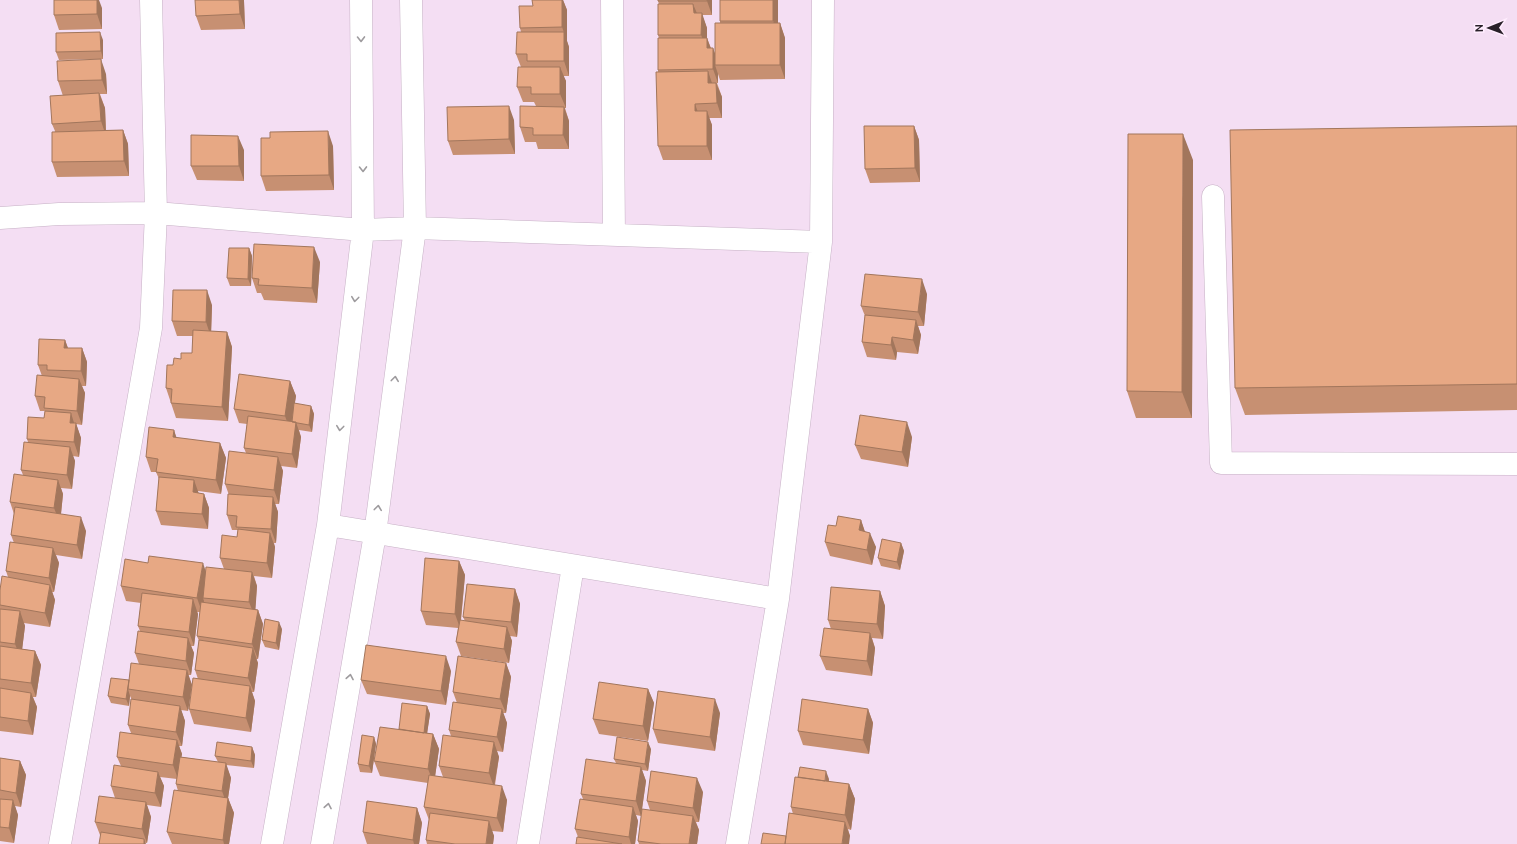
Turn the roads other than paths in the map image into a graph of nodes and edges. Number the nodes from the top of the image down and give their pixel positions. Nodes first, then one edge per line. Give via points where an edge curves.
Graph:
1 (151, 0) edge
2 (361, 0) edge
3 (411, 0) edge
4 (612, 0) edge
5 (823, 0) edge
6 (1213, 196) dead end
7 (156, 213) junction
8 (0, 218) edge
9 (415, 228) junction
10 (363, 230) junction
11 (614, 235) junction
12 (821, 242) junction
13 (1517, 464) edge
14 (328, 525) junction
15 (375, 534) junction
16 (573, 566) junction
17 (778, 599) junction
18 (60, 844) edge
19 (272, 844) edge
20 (322, 844) edge
21 (528, 844) edge
22 (737, 844) edge

1 - 7 street
2 -> 10 street
3 - 9 street
4 - 11 street
5 - 12 street
6 - 13 street via 1221,463
7 - 8 street via 59,214
7 - 10 street
7 - 18 street via 151,328
9 - 10 street
9 - 11 street
15 -> 9 street
10 -> 14 street
11 - 12 street
12 - 17 street
14 - 15 street
14 - 19 street
15 - 16 street
20 -> 15 street
16 - 17 street
16 - 21 street
17 - 22 street

